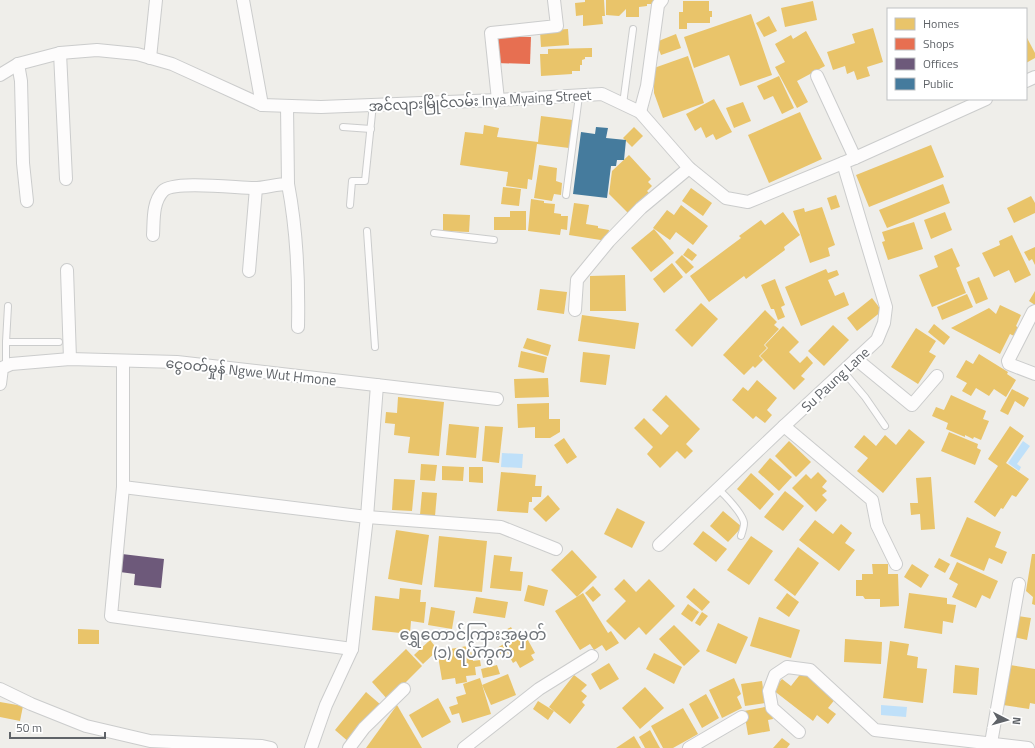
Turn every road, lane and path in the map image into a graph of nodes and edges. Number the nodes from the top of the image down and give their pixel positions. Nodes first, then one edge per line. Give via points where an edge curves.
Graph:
1 (156, 0) edge
2 (243, 0) edge
3 (554, 0) edge
4 (662, 0) edge
5 (634, 29) dead end
6 (60, 53) junction
7 (150, 58) junction
8 (18, 64) junction
9 (0, 75) edge
10 (817, 76) dead end
11 (579, 96) junction
12 (498, 100) junction
13 (984, 100) edge
14 (373, 104) junction
15 (623, 104) junction
16 (262, 105) junction
17 (287, 106) junction
18 (640, 112) junction
19 (343, 127) dead end
20 (371, 129) junction
21 (849, 161) junction
22 (689, 168) junction
23 (66, 179) dead end
24 (288, 184) junction
25 (256, 188) junction
26 (566, 195) dead end
27 (27, 202) dead end
28 (350, 205) dead end
29 (367, 231) dead end
30 (434, 234) dead end
31 (153, 235) dead end
32 (494, 240) dead end
33 (67, 270) dead end
34 (249, 271) dead end
35 (8, 306) dead end
36 (575, 310) dead end
37 (1035, 311) edge
38 (298, 327) dead end
39 (6, 342) junction
40 (59, 342) dead end
41 (375, 347) dead end
42 (70, 359) junction
43 (856, 359) junction
44 (124, 361) junction
45 (6, 366) junction
46 (843, 371) junction
47 (1035, 374) edge
48 (937, 376) dead end
49 (0, 384) edge
50 (377, 385) junction
51 (497, 399) dead end
52 (784, 426) junction
53 (885, 426) dead end
54 (123, 487) junction
55 (718, 489) junction
56 (367, 517) junction
57 (741, 536) dead end
58 (659, 545) dead end
59 (556, 549) dead end
60 (896, 564) dead end
61 (1019, 584) dead end
62 (352, 649) junction
63 (592, 656) dead end
64 (0, 689) edge
65 (404, 689) dead end
66 (742, 717) dead end
67 (799, 732) dead end
68 (991, 743) junction
69 (270, 748) edge
70 (311, 748) edge
71 (349, 748) edge
72 (464, 748) edge
73 (689, 748) edge
74 (1028, 748) edge

1 - 7 street
2 - 16 street
3 - 12 street via 557,26 490,33
4 - 18 street via 658,6 647,86
5 - 15 lane
6 - 7 street, အင်လျားမြိုင်လမ်း Inya Myaing Street via 97,50 137,54
6 - 8 street, အင်လျားမြိုင်လမ်း Inya Myaing Street
6 - 23 street
7 - 16 street, အင်လျားမြိုင်လမ်း Inya Myaing Street via 172,64
8 - 9 street, အင်လျားမြိုင်လမ်း Inya Myaing Street
8 - 27 street
10 - 21 street, Su Paung Lane
11 - 12 street, အင်လျားမြိုင်လမ်း Inya Myaing Street
11 - 15 street, အင်လျားမြိုင်လမ်း Inya Myaing Street via 602,94
11 - 26 lane
12 - 14 street, အင်လျားမြိုင်လမ်း Inya Myaing Street
13 - 21 street, အင်လျားမြိုင်လမ်း Inya Myaing Street
14 - 17 street, အင်လျားမြိုင်လမ်း Inya Myaing Street
14 - 20 lane
15 - 18 street, အင်လျားမြိုင်လမ်း Inya Myaing Street
16 - 17 street, အင်လျားမြိုင်လမ်း Inya Myaing Street
17 - 24 street
18 - 22 street, အင်လျားမြိုင်လမ်း Inya Myaing Street
19 - 20 lane
20 - 28 lane via 365,181 352,181
21 - 22 street, အင်လျားမြိုင်လမ်း Inya Myaing Street via 748,202 726,198
21 - 43 street, Su Paung Lane via 886,307 884,323 877,340
22 - 36 street via 641,208 577,280
24 - 25 street
24 - 38 street via 296,240
25 - 31 street via 194,185 174,186 164,190 156,201
25 - 34 street
29 - 41 lane
30 - 32 lane
33 - 42 street
35 - 39 lane
37 - 47 street via 1008,361 1009,364
39 - 40 lane
39 - 45 lane
42 - 44 street, ငွေဝတ်မှုန် Ngwe Wut Hmone
42 - 45 street, ငွေဝတ်မှုန် Ngwe Wut Hmone
43 - 46 street, Su Paung Lane
43 - 48 street via 912,405
44 - 50 street, ငွေဝတ်မှုန် Ngwe Wut Hmone via 177,362
44 - 54 street
45 - 49 street via 2,368
46 - 52 street, Su Paung Lane
46 - 53 lane
50 - 51 street, ငွေဝတ်မှုန် Ngwe Wut Hmone
50 - 56 street
52 - 55 street, Su Paung Lane
52 - 60 street via 872,500 877,525
54 - 56 street
54 - 62 street via 111,616
55 - 57 lane via 742,518 744,523
55 - 58 street, Su Paung Lane
56 - 59 street via 501,528
56 - 62 street
61 - 68 street
62 - 70 street via 326,705
63 - 72 street via 539,689
64 - 69 street via 86,726 150,741
65 - 71 street via 364,728
66 - 73 street
67 - 68 street via 772,708 769,691 775,675 787,667 810,670 875,730
68 - 74 street

